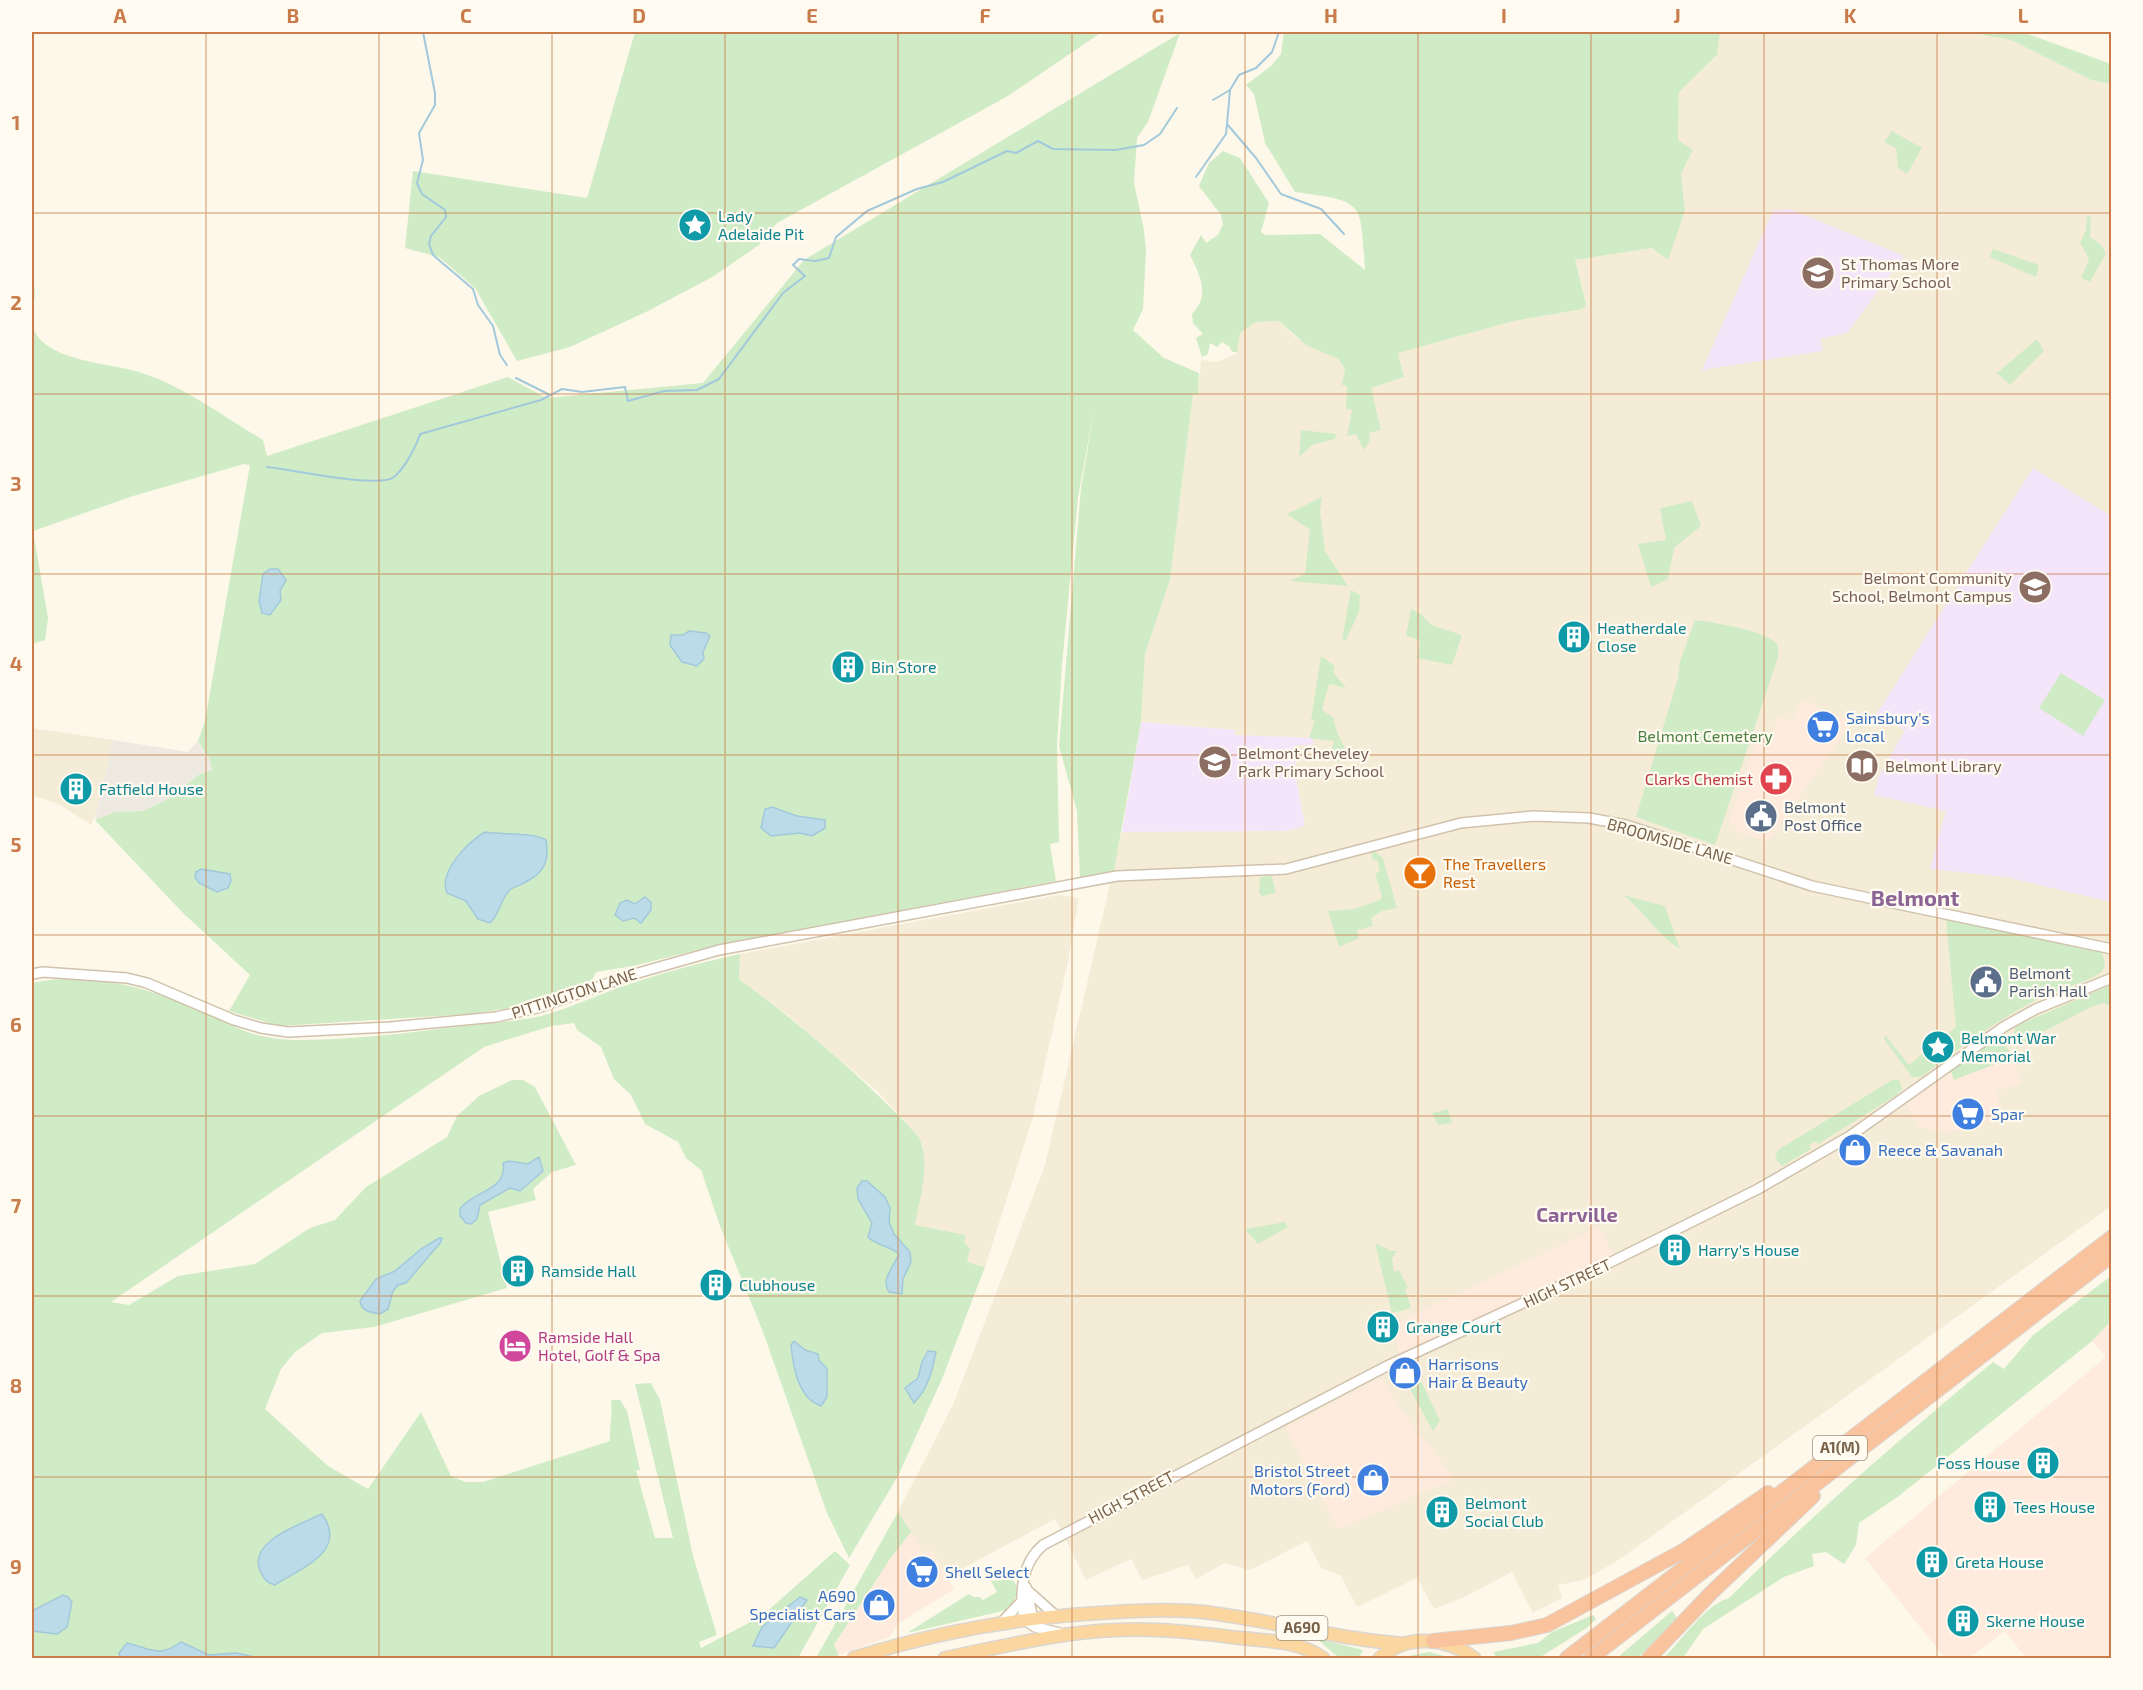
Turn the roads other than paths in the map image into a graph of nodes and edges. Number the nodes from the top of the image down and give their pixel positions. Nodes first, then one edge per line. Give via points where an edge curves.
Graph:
1 (1117, 876) joint
2 (2112, 949) edge
3 (32, 974) edge
4 (2112, 978) edge
5 (2112, 1237) edge
6 (2112, 1255) edge
7 (1855, 1436) junction
8 (1864, 1447) junction
9 (1025, 1584) junction
10 (1021, 1602) junction
11 (1054, 1614) junction
12 (1030, 1621) junction
13 (1001, 1623) junction
14 (1070, 1635) junction
15 (1041, 1639) junction
16 (1434, 1641) junction
17 (1404, 1644) junction
18 (854, 1659) edge
19 (945, 1659) edge
20 (1323, 1659) edge
21 (1380, 1659) edge
22 (1474, 1659) edge
23 (1567, 1659) edge
24 (1591, 1659) edge
25 (1649, 1659) edge

1 - 2 street, BROOMSIDE LANE via 1274,871 1464,823 1533,816 1589,818 1672,838 1812,886
1 - 3 street, PITTINGTON LANE via 719,950 537,1008 496,1017 390,1027 288,1032 234,1020 167,989 127,978
4 - 9 street, HIGH STREET via 2036,1009 2006,1026 1850,1136 1758,1189 1633,1252 1387,1366 1098,1514 1038,1549 1028,1562
5 - 7 highway, A1(M)
6 - 8 highway, A1(M)
7 - 16 highway via 1683,1551 1547,1625 1511,1634
7 - 23 highway, A1(M)
8 - 24 highway, A1(M)
8 - 25 highway via 1712,1592
9 - 10 street, HIGH STREET
9 - 11 street
9 - 12 street
10 - 12 street, HIGH STREET
10 - 13 street
11 - 12 highway, A690
11 - 17 highway, A690 via 1169,1609
12 - 13 highway, A690
12 - 14 street
12 - 15 street
13 - 18 highway, A690
14 - 15 highway, A690
14 - 20 highway, A690 via 1116,1630 1202,1634 1296,1645
15 - 19 highway, A690
16 - 17 highway, A690
16 - 22 highway, A690 via 1461,1649
17 - 21 highway, A690

